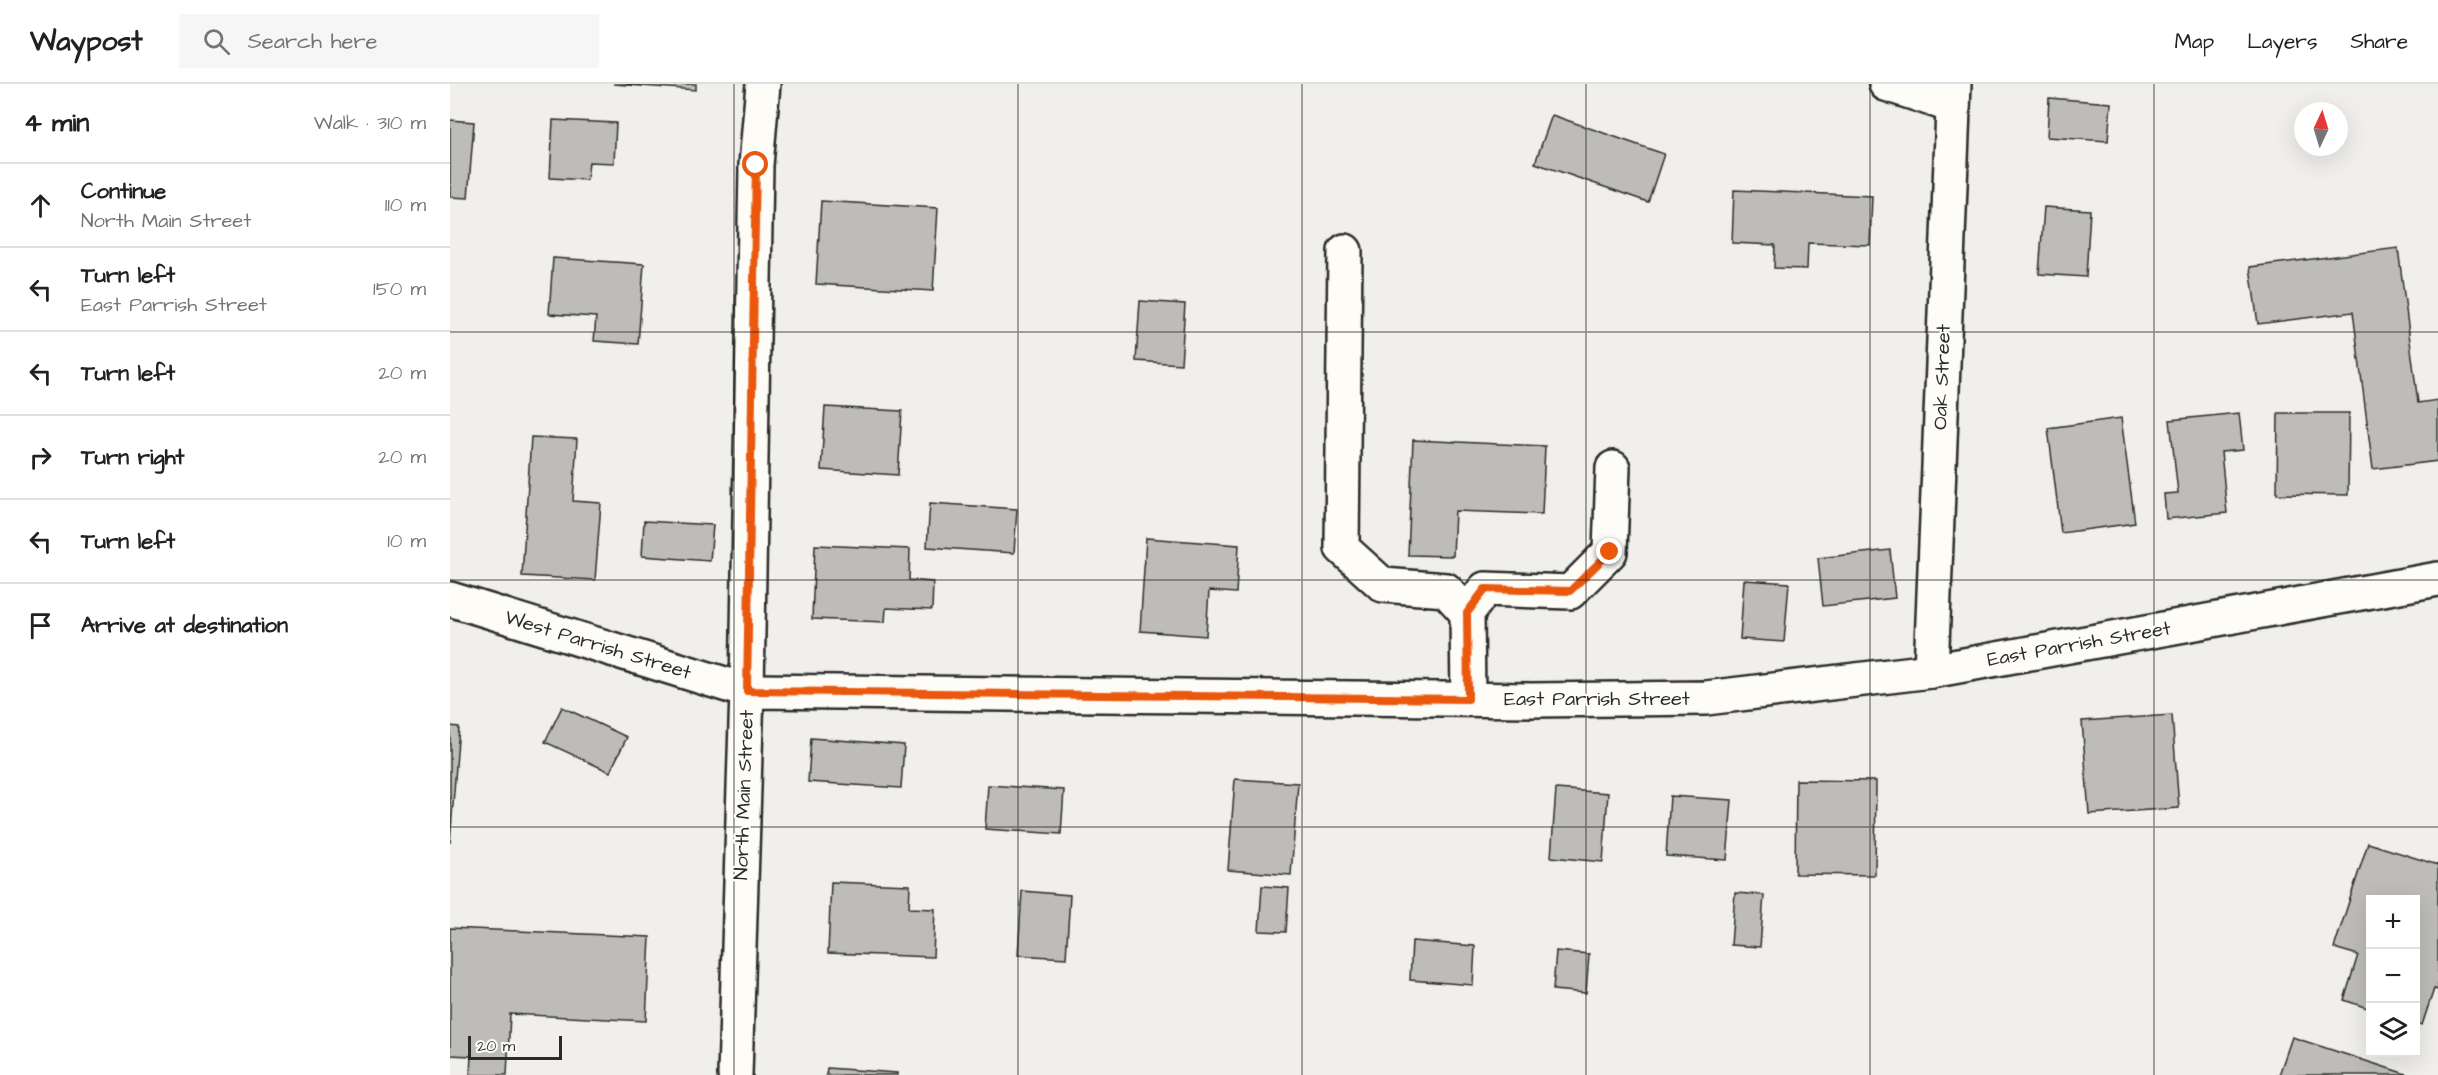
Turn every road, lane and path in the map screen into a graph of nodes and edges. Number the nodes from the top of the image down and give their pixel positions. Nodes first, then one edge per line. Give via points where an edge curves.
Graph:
1 (763, 84) edge
2 (1886, 84) edge
3 (1953, 95) edge
4 (1344, 251) dead end
5 (1613, 468) dead end
6 (2438, 579) edge
7 (450, 599) edge
8 (1467, 613) junction
9 (1930, 671) junction
10 (747, 691) junction
11 (1468, 699) junction
12 (735, 1075) edge

1 - 10 main road, North Main Street via 756,165
2 - 3 main road
3 - 9 main road, Oak Street
4 - 8 main road via 1342,548 1383,585 1446,590
5 - 8 main road via 1610,552 1570,591 1485,589
6 - 9 main road, East Parrish Street
7 - 10 main road, West Parrish Street
8 - 11 main road
9 - 11 main road, East Parrish Street via 1706,698
10 - 11 main road, East Parrish Street
10 - 12 main road, North Main Street

